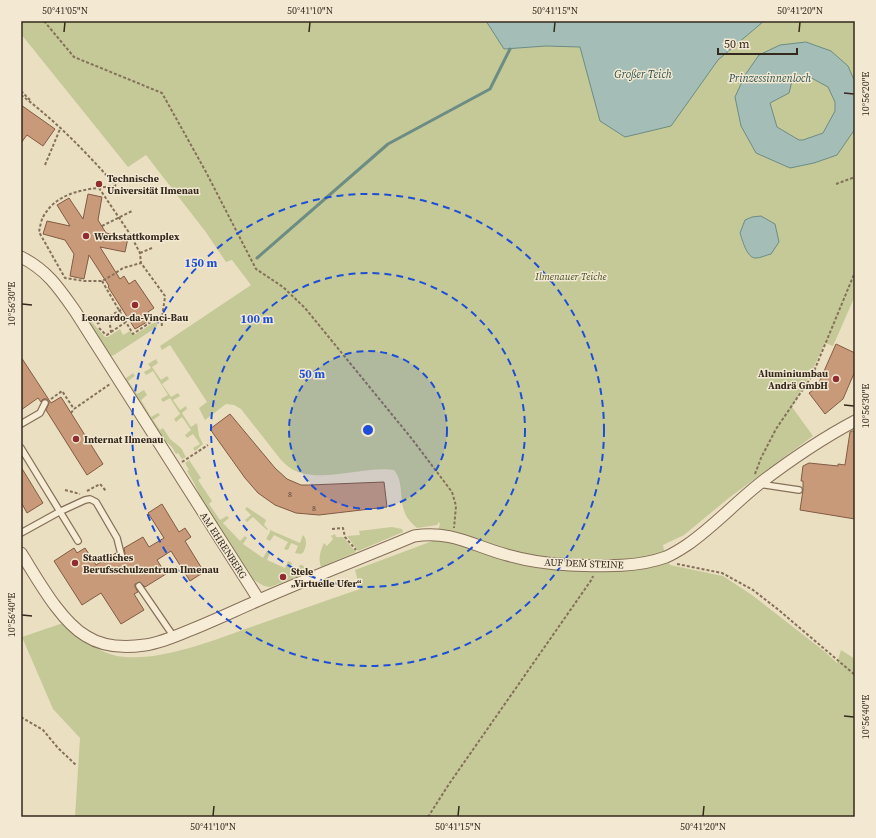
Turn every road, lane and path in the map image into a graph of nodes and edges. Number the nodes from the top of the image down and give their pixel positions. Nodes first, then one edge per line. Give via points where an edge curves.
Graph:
1 (44, 21) edge
2 (21, 91) edge
3 (21, 95) edge
4 (33, 104) junction
5 (60, 129) junction
6 (45, 165) dead end
7 (855, 177) edge
8 (836, 184) dead end
9 (99, 188) junction
10 (132, 211) dead end
11 (118, 217) junction
12 (102, 226) dead end
13 (152, 248) dead end
14 (140, 253) junction
15 (21, 256) edge
16 (141, 263) junction
17 (855, 272) edge
18 (102, 281) junction
19 (121, 310) junction
20 (161, 315) junction
21 (108, 318) junction
22 (126, 322) junction
23 (162, 328) dead end
24 (111, 332) junction
25 (119, 378) junction
26 (54, 396) dead end
27 (45, 403) dead end
28 (74, 409) junction
29 (71, 413) dead end
30 (855, 421) edge
31 (21, 424) edge
32 (208, 445) dead end
33 (21, 448) edge
34 (184, 461) dead end
35 (756, 480) junction
36 (66, 490) dead end
37 (799, 490) dead end
38 (106, 491) dead end
39 (59, 512) junction
40 (332, 529) dead end
41 (454, 529) dead end
42 (21, 533) edge
43 (78, 541) dead end
44 (358, 552) dead end
45 (21, 553) edge
46 (668, 556) junction
47 (122, 558) dead end
48 (596, 566) junction
49 (139, 586) dead end
50 (260, 600) junction
51 (174, 637) junction
52 (855, 674) edge
53 (21, 717) edge
54 (76, 765) dead end
55 (428, 817) edge

1 - 41 path via 74,57 162,92 256,269 283,286 305,308 452,492 456,506
2 - 4 path
3 - 4 path
4 - 5 path
5 - 6 path
5 - 9 path via 116,186
7 - 8 path
9 - 11 path
9 - 18 path via 73,192 54,202 43,218 39,232 65,278
10 - 11 path
11 - 12 path
11 - 14 path
13 - 14 path
14 - 16 path
15 - 25 street, AM EHRENBERG via 37,265 58,286
16 - 18 path via 123,268
16 - 20 path via 165,296
17 - 35 path via 812,376 776,429 761,458
18 - 19 path
19 - 21 path
19 - 22 path
20 - 22 path via 133,334
20 - 23 path
21 - 24 path
21 - 24 path via 97,324 105,334
22 - 24 path
25 - 28 path
25 - 50 street, AM EHRENBERG
26 - 28 path via 62,391
27 - 31 lane via 40,413
28 - 29 path
30 - 35 street, AUF DEM STEINE
32 - 34 path
33 - 39 lane
35 - 37 lane
35 - 46 street, AUF DEM STEINE via 700,536
36 - 38 path via 81,494 100,484
39 - 42 lane
39 - 43 lane
39 - 47 lane via 85,500 96,502 117,538
40 - 44 path via 342,528 345,537
45 - 51 street via 58,609 72,626 86,636 104,644 122,647 145,645
46 - 48 street, AUF DEM STEINE via 629,565
46 - 52 path via 680,565 722,573 753,590
48 - 50 street, AUF DEM STEINE via 526,560 462,539 424,534
48 - 55 path via 592,579
49 - 51 lane
50 - 51 street
53 - 54 path via 43,730

